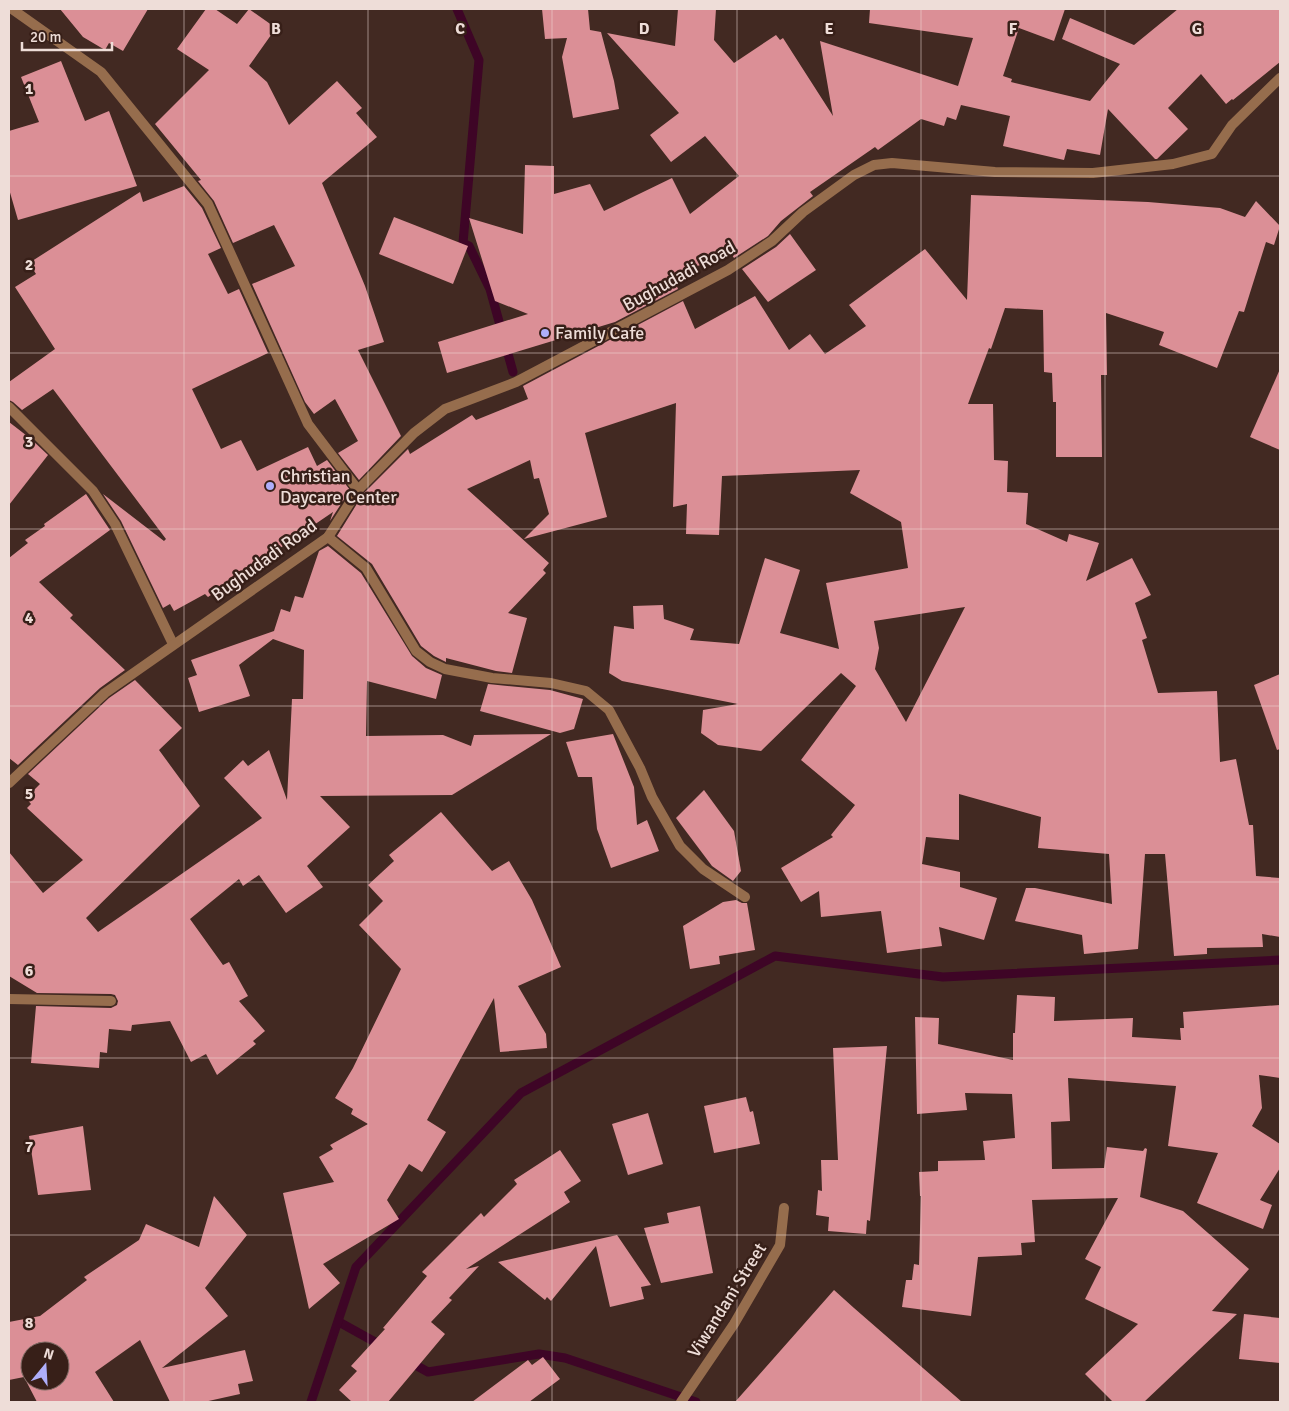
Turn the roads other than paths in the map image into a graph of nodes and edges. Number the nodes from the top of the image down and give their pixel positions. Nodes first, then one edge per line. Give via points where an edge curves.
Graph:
1 (12, 9) edge
2 (1280, 78) edge
3 (9, 407) edge
4 (358, 490) junction
5 (328, 537) junction
6 (173, 644) junction
7 (9, 783) edge
8 (745, 897) dead end
9 (9, 999) edge
10 (111, 1001) dead end
11 (784, 1208) dead end
12 (681, 1402) edge

1 - 4 street via 101,72 208,204 308,424
2 - 4 street, Bughudadi Road via 1232,125 1212,154 1173,164 1093,173 995,172 892,163 874,165 854,175 803,212 772,241 728,270 516,382 445,409 409,438
3 - 6 street via 93,491 115,524
4 - 5 street, Bughudadi Road
5 - 6 street, Bughudadi Road
5 - 8 street via 366,568 416,651 430,662 445,669 492,678 551,683 586,691 609,710 680,846 703,869
6 - 7 street, Bughudadi Road via 105,693
9 - 10 street
11 - 12 street, Viwandani Street via 780,1245 734,1324

